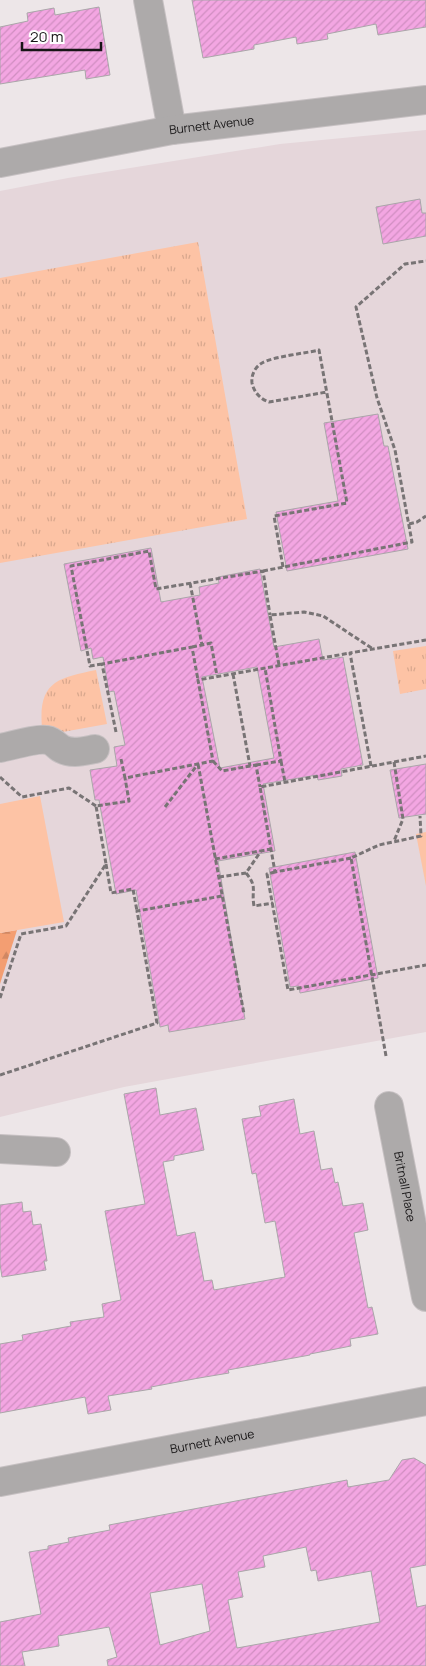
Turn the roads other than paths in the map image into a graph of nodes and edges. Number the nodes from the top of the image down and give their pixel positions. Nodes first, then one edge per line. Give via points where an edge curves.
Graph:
1 (148, 0) edge
2 (426, 100) edge
3 (172, 130) junction
4 (0, 163) edge
5 (107, 747) road end
6 (0, 748) edge
7 (389, 1106) dead end
8 (0, 1149) edge
9 (56, 1152) dead end
10 (426, 1297) edge
11 (426, 1401) edge
12 (0, 1482) edge

1 - 3 street
2 - 3 street, Burnett Avenue
3 - 4 street, Burnett Avenue
5 - 6 street via 68,752 52,741 43,740
7 - 10 street, Britnall Place
8 - 9 street
11 - 12 street, Burnett Avenue

